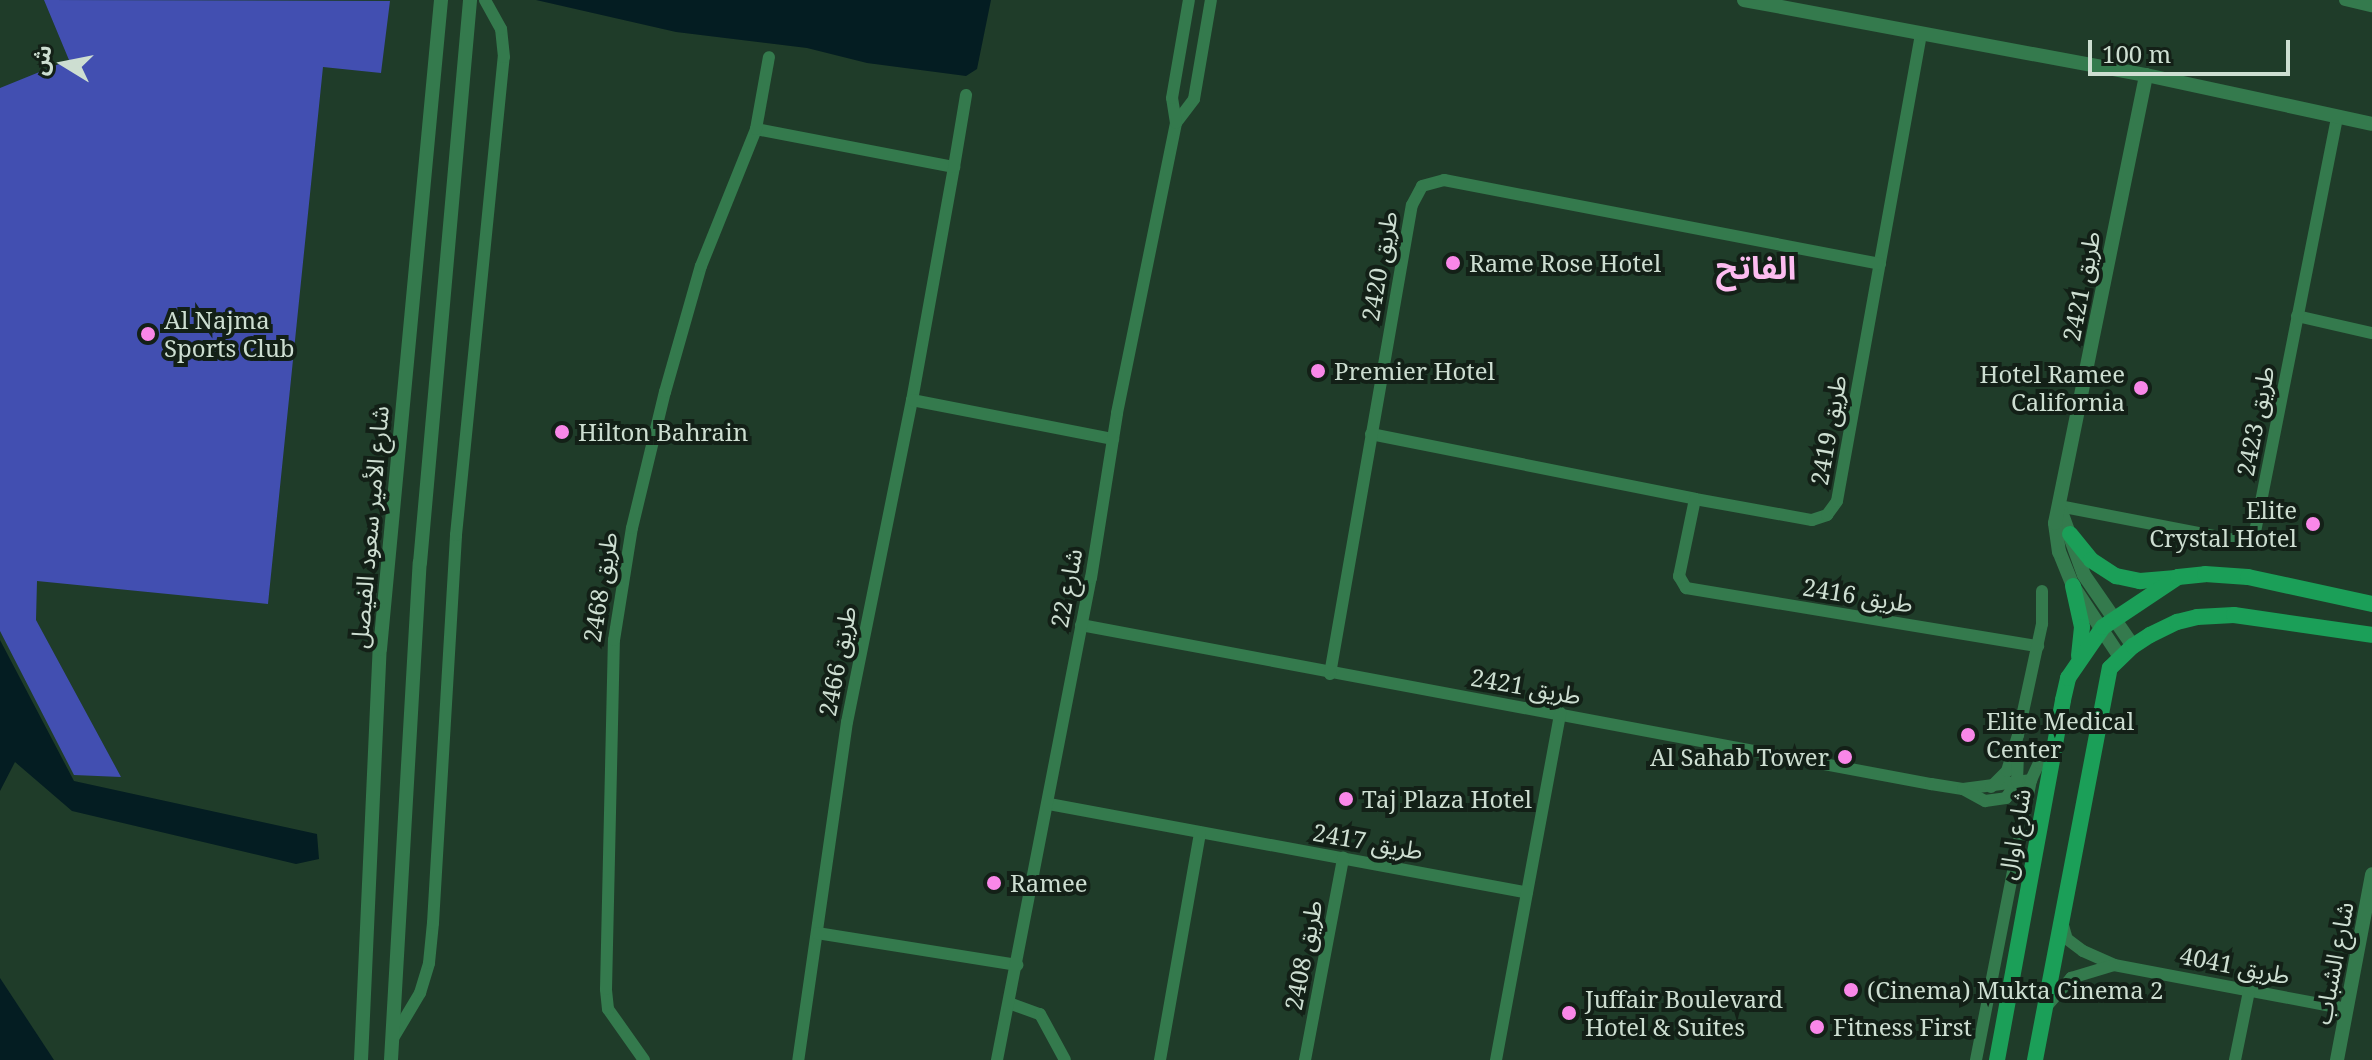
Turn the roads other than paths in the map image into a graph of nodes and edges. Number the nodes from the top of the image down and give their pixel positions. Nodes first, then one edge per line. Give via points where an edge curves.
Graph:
1 (441, 0) edge
2 (470, 0) edge
3 (485, 0) edge
4 (1189, 0) edge
5 (1211, 0) edge
6 (1744, 0) edge
7 (2346, 0) edge
8 (2372, 6) edge
9 (1921, 33) junction
10 (769, 57) dead end
11 (2146, 75) junction
12 (966, 95) dead end
13 (2337, 117) junction
14 (1176, 123) junction
15 (2372, 124) edge
16 (756, 129) junction
17 (954, 167) junction
18 (1880, 264) junction
19 (2297, 316) junction
20 (2372, 333) edge
21 (912, 400) junction
22 (1371, 434) junction
23 (1113, 439) junction
24 (1695, 499) junction
25 (2059, 506) junction
26 (2070, 534) junction
27 (2178, 577) junction
28 (2073, 586) junction
29 (2042, 591) dead end
30 (2372, 604) edge
31 (2108, 623) junction
32 (1081, 625) junction
33 (2348, 631) junction
34 (2372, 635) edge
35 (2038, 646) junction
36 (2372, 647) edge
37 (2126, 652) junction
38 (2079, 659) junction
39 (1330, 674) junction
40 (1560, 713) junction
41 (2018, 735) junction
42 (2054, 749) junction
43 (2031, 780) junction
44 (2017, 782) junction
45 (1991, 787) junction
46 (1963, 789) junction
47 (1049, 804) junction
48 (1200, 832) junction
49 (1343, 858) junction
50 (2372, 875) edge
51 (1527, 893) junction
52 (2061, 920) junction
53 (817, 933) junction
54 (1017, 965) junction
55 (2114, 965) junction
56 (2249, 991) junction
57 (1009, 1003) junction
58 (2347, 1009) junction
59 (2044, 1010) junction
60 (392, 1040) junction
61 (361, 1060) edge
62 (391, 1060) edge
63 (644, 1060) edge
64 (798, 1060) edge
65 (997, 1060) edge
66 (1065, 1060) edge
67 (1160, 1060) edge
68 (1305, 1060) edge
69 (1496, 1060) edge
70 (1976, 1060) edge
71 (1997, 1060) edge
72 (2035, 1060) edge
73 (2235, 1060) edge
74 (2338, 1060) edge

1 - 61 street, شارع الأمير سعود الفيصل via 380,649
2 - 60 street via 420,563
3 - 60 street via 501,29 504,57 456,535 432,933 420,993
4 - 14 street, شارع 22 via 1172,98
5 - 14 street, شارع 22 via 1194,99
6 - 9 street
7 - 8 street
9 - 11 street
9 - 18 street, طريق 2419
10 - 16 street, طريق 2468
11 - 13 street
11 - 25 street, طريق 2421
12 - 17 street, طريق 2466
13 - 15 street
13 - 19 street, طريق 2423
14 - 23 street, شارع 22
16 - 17 street
16 - 63 street, طريق 2468 via 685,318 632,528 611,661 606,989 608,1009
17 - 21 street, طريق 2466
18 - 22 street, طريق 2420 via 1444,180 1422,186 1412,205
18 - 24 street, طريق 2419 via 1837,501 1827,515 1812,520
19 - 20 street
19 - 25 street, طريق 2423 via 2254,537 2240,541
21 - 23 street
21 - 53 street, طريق 2466 via 847,722
22 - 24 street, طريق 2419
22 - 39 street, طريق 2420
23 - 32 street, شارع 22
24 - 35 street, طريق 2416 via 1679,576 1686,588
25 - 26 street, طريق 2421
25 - 28 street, طريق 2421 via 2056,540
26 - 27 main road via 2091,560 2116,576 2140,581
26 - 31 street, طريق 2421
27 - 30 main road, شارع اوال via 2248,577
27 - 31 main road, شارع اوال
28 - 31 street, طريق 2421
28 - 38 main road via 2082,627
29 - 35 street
31 - 37 street, طريق 2421
31 - 38 main road, شارع اوال
32 - 39 street, طريق 2421
32 - 47 street, شارع 22
33 - 34 main road
33 - 36 main road
33 - 37 main road via 2210,616 2177,622
35 - 41 street
37 - 52 main road via 2110,668 2101,700
38 - 42 main road, شارع اوال via 2068,678
39 - 40 street, طريق 2421
40 - 46 street, طريق 2421
40 - 51 street
41 - 44 street
41 - 45 street via 2007,771
42 - 43 street
42 - 71 main road, شارع اوال
43 - 44 street, طريق 2421
43 - 70 street
44 - 45 street, طريق 2421
44 - 46 street, طريق 2421 via 2012,793 1992,802
45 - 46 street, طريق 2421
47 - 48 street, طريق 2417
47 - 54 street, شارع 22
48 - 49 street, طريق 2417
48 - 67 street
49 - 51 street, طريق 2417
49 - 68 street, طريق 2408
50 - 58 street, شارع الشباب
51 - 69 street
52 - 55 street, طريق 4041 via 2067,939
52 - 59 main road
53 - 54 street
53 - 64 street, طريق 2466
54 - 57 street, شارع 22
55 - 56 street, طريق 4041
55 - 59 street, طريق 4041 via 2071,978
56 - 58 street, طريق 4041
56 - 73 street
57 - 65 street, شارع 22
57 - 66 street via 1040,1014
58 - 74 street, شارع الشباب
59 - 72 main road
60 - 62 street

